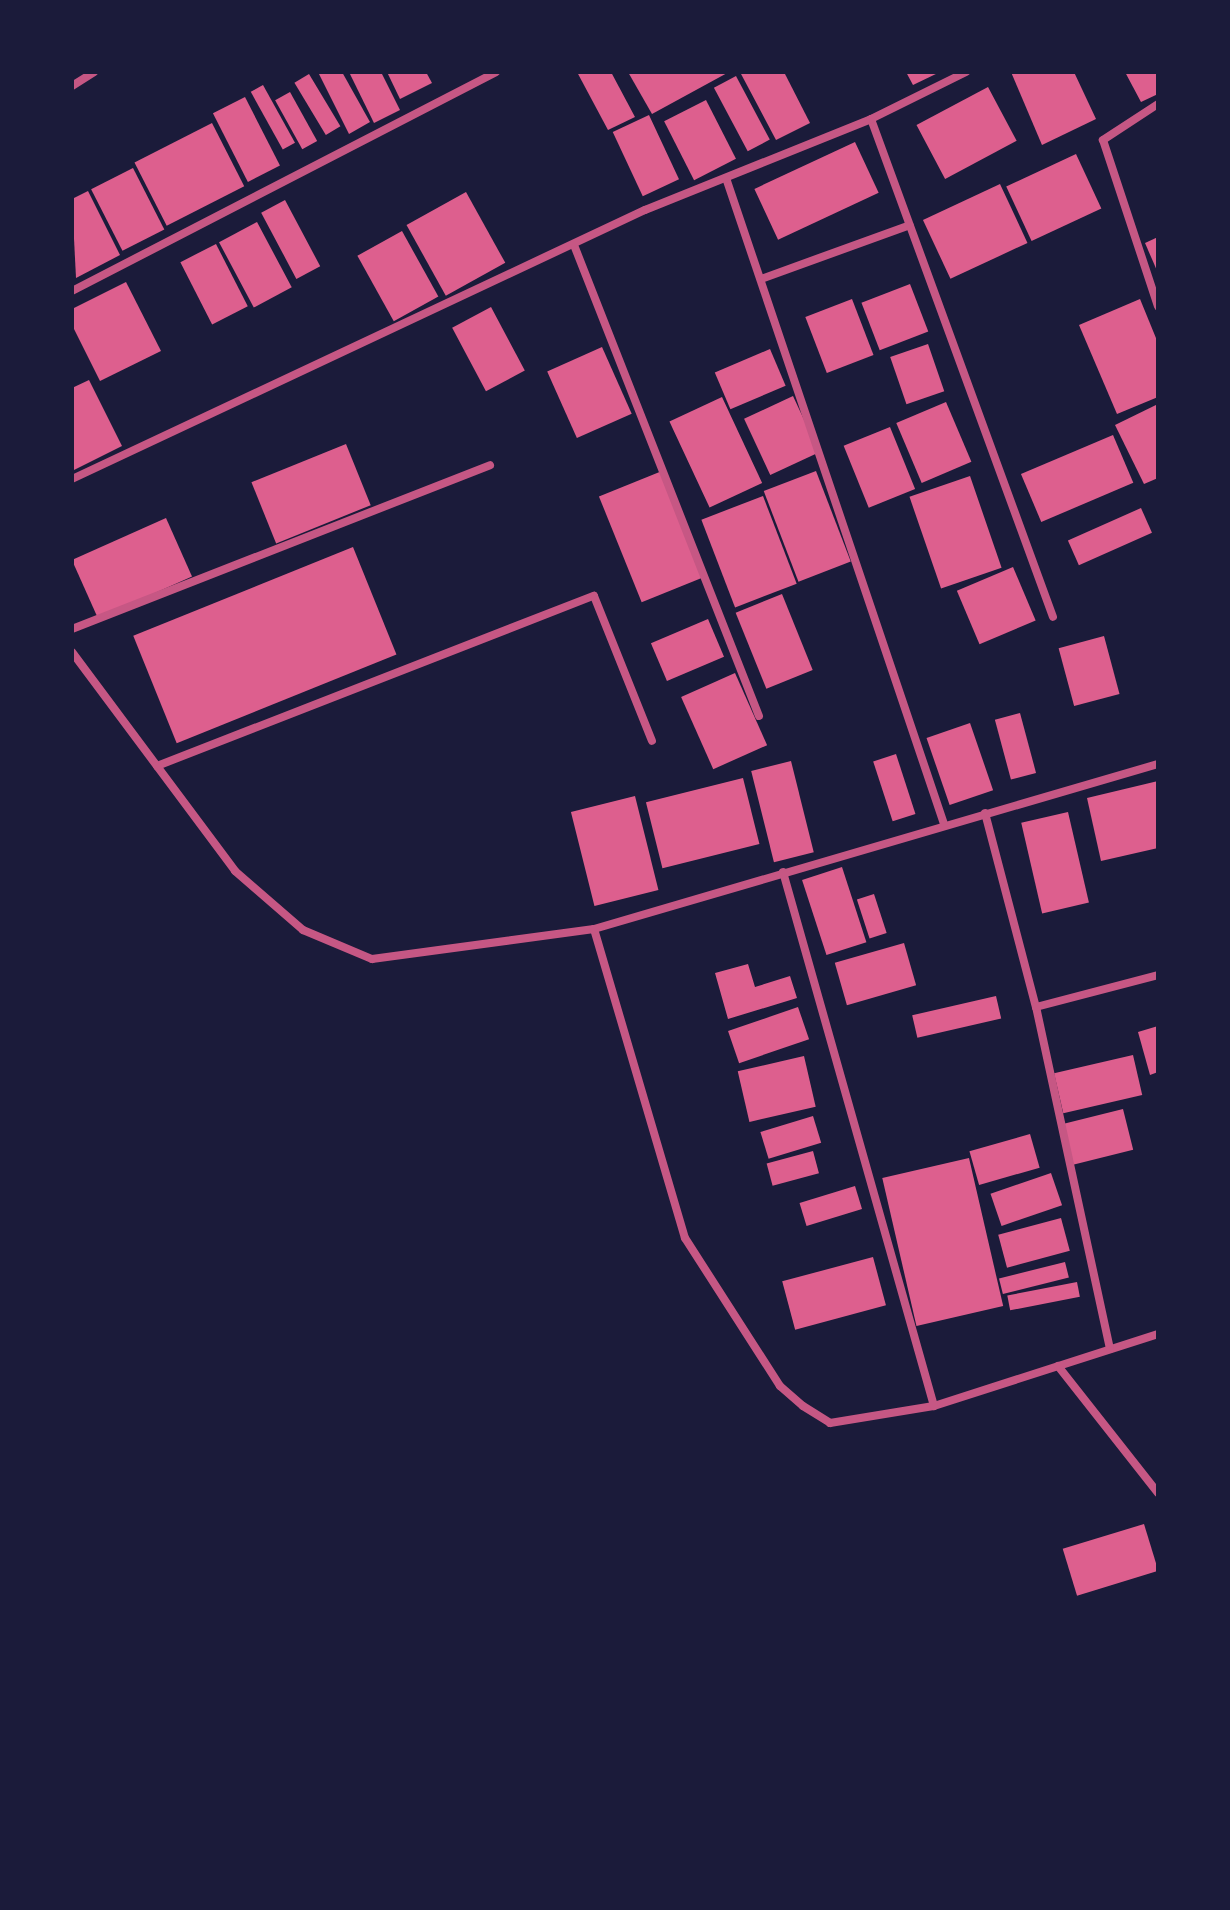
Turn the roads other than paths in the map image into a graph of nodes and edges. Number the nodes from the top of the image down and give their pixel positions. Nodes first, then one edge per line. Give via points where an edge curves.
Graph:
1 (94, 72) edge
2 (496, 72) edge
3 (966, 72) edge
4 (72, 86) edge
5 (1158, 104) edge
6 (871, 119) junction
7 (726, 178) junction
8 (910, 225) junction
9 (574, 245) junction
10 (761, 279) junction
11 (72, 291) edge
12 (1158, 306) edge
13 (490, 465) dead end
14 (72, 479) edge
15 (1053, 617) dead end
16 (72, 629) edge
17 (72, 652) edge
18 (759, 716) dead end
19 (652, 741) dead end
20 (1158, 764) edge
21 (157, 766) junction
22 (985, 813) junction
23 (944, 824) junction
24 (783, 872) junction
25 (594, 929) junction
26 (1158, 975) edge
27 (1036, 1007) junction
28 (1158, 1334) edge
29 (1110, 1349) junction
30 (1058, 1366) junction
31 (934, 1406) junction
32 (1158, 1493) edge

1 - 4 street
2 - 11 street
3 - 6 street
5 - 12 street via 1103,140
6 - 7 street
6 - 8 street
7 - 9 street
7 - 10 street
8 - 10 street
8 - 15 street
9 - 14 street
9 - 18 street
10 - 23 street
13 - 16 street
17 - 21 street
19 - 21 street via 594,596
20 - 22 street
21 - 25 street via 235,871 303,930 372,959
22 - 23 street
22 - 27 street
23 - 24 street
24 - 25 street
24 - 31 street
25 - 31 street via 685,1238 780,1386 830,1423
26 - 27 street
27 - 29 street
28 - 29 street
29 - 30 street
30 - 31 street
30 - 32 street

